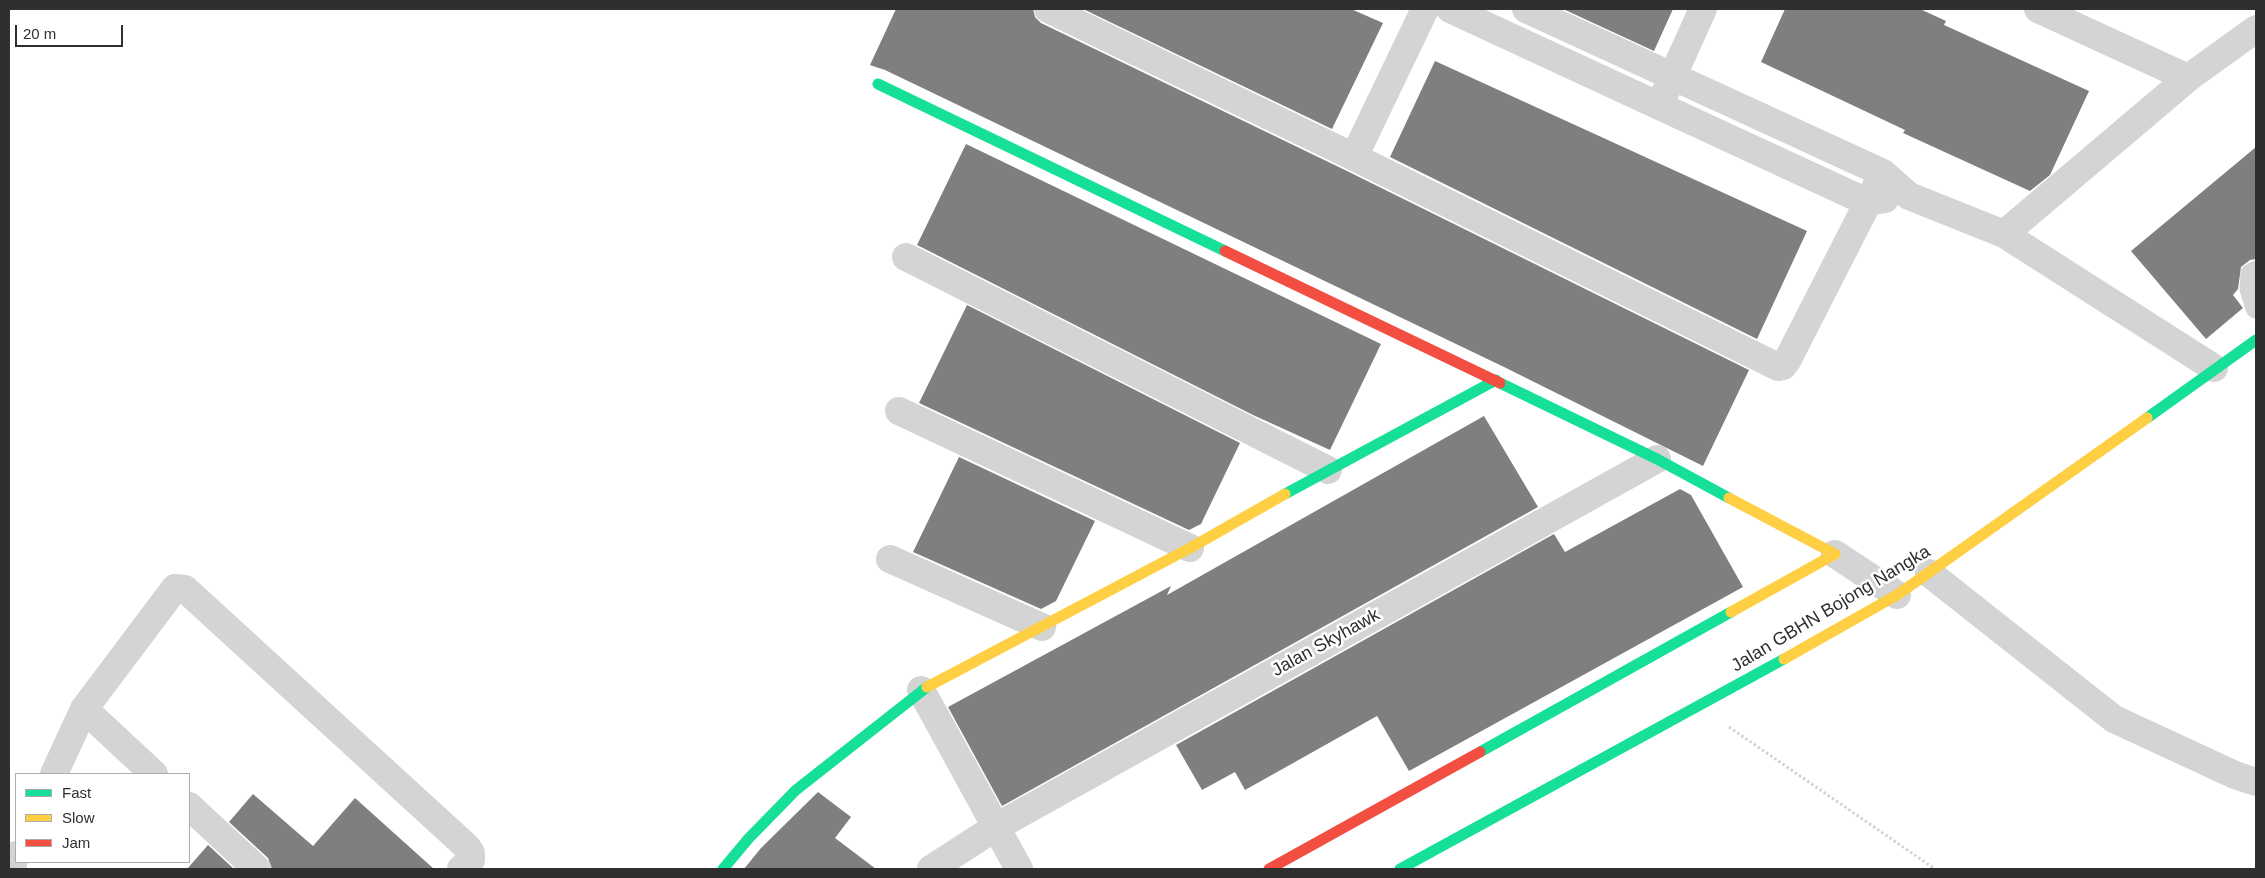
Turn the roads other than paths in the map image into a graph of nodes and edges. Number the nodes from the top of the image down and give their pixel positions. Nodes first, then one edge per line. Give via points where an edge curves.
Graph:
1 (1048, 9) edge
2 (1426, 9) edge
3 (1450, 9) edge
4 (1526, 9) edge
5 (1703, 9) edge
6 (2038, 9) edge
7 (1499, 19) edge
8 (2256, 29) edge
9 (1673, 76) junction
10 (2188, 78) junction
11 (878, 84) dead end
12 (1659, 105) junction
13 (1354, 156) junction
14 (1883, 173) junction
15 (1909, 196) junction
16 (1867, 202) junction
17 (2004, 234) junction
18 (906, 257) dead end
19 (2256, 271) edge
20 (2256, 308) edge
21 (2256, 340) edge
22 (2214, 368) junction
23 (1496, 380) junction
24 (899, 411) dead end
25 (1657, 459) junction
26 (1328, 470) junction
27 (1190, 548) junction
28 (1835, 554) junction
29 (890, 559) dead end
30 (1929, 573) junction
31 (1897, 595) junction
32 (1042, 627) junction
33 (921, 690) junction
34 (84, 709) junction
35 (54, 773) edge
36 (153, 773) edge
37 (2256, 782) edge
38 (190, 807) edge
39 (996, 827) junction
40 (257, 869) edge
41 (461, 869) edge
42 (723, 869) edge
43 (931, 869) edge
44 (1019, 869) edge
45 (1269, 869) edge
46 (1400, 869) edge

1 - 13 street
2 - 13 street
3 - 7 street
4 - 9 street
5 - 9 street
6 - 10 street
7 - 12 street
8 - 10 street
9 - 12 street
9 - 14 street
10 - 17 street
11 - 23 street
12 - 16 street
13 - 16 street via 1778,367 1787,362
14 - 15 street
14 - 16 street
15 - 16 street
15 - 17 street
17 - 22 street
18 - 26 street
19 - 20 lane via 2252,274 2250,289
21 - 22 street, Jalan GBHN Bojong Nangka
22 - 30 street, Jalan GBHN Bojong Nangka
23 - 25 street
23 - 26 street
24 - 27 street
25 - 28 street
25 - 39 street, Jalan Skyhawk
26 - 27 street
27 - 32 street
28 - 31 street
28 - 45 street
29 - 32 street
30 - 31 street, Jalan GBHN Bojong Nangka
30 - 37 street via 2114,719
31 - 46 street, Jalan GBHN Bojong Nangka
32 - 33 street
33 - 39 street
33 - 42 street via 796,790
34 - 35 street
34 - 36 street
34 - 41 street via 175,588 184,588 467,847 472,853 471,860
38 - 40 street
39 - 43 street, Jalan Skyhawk
39 - 44 street

